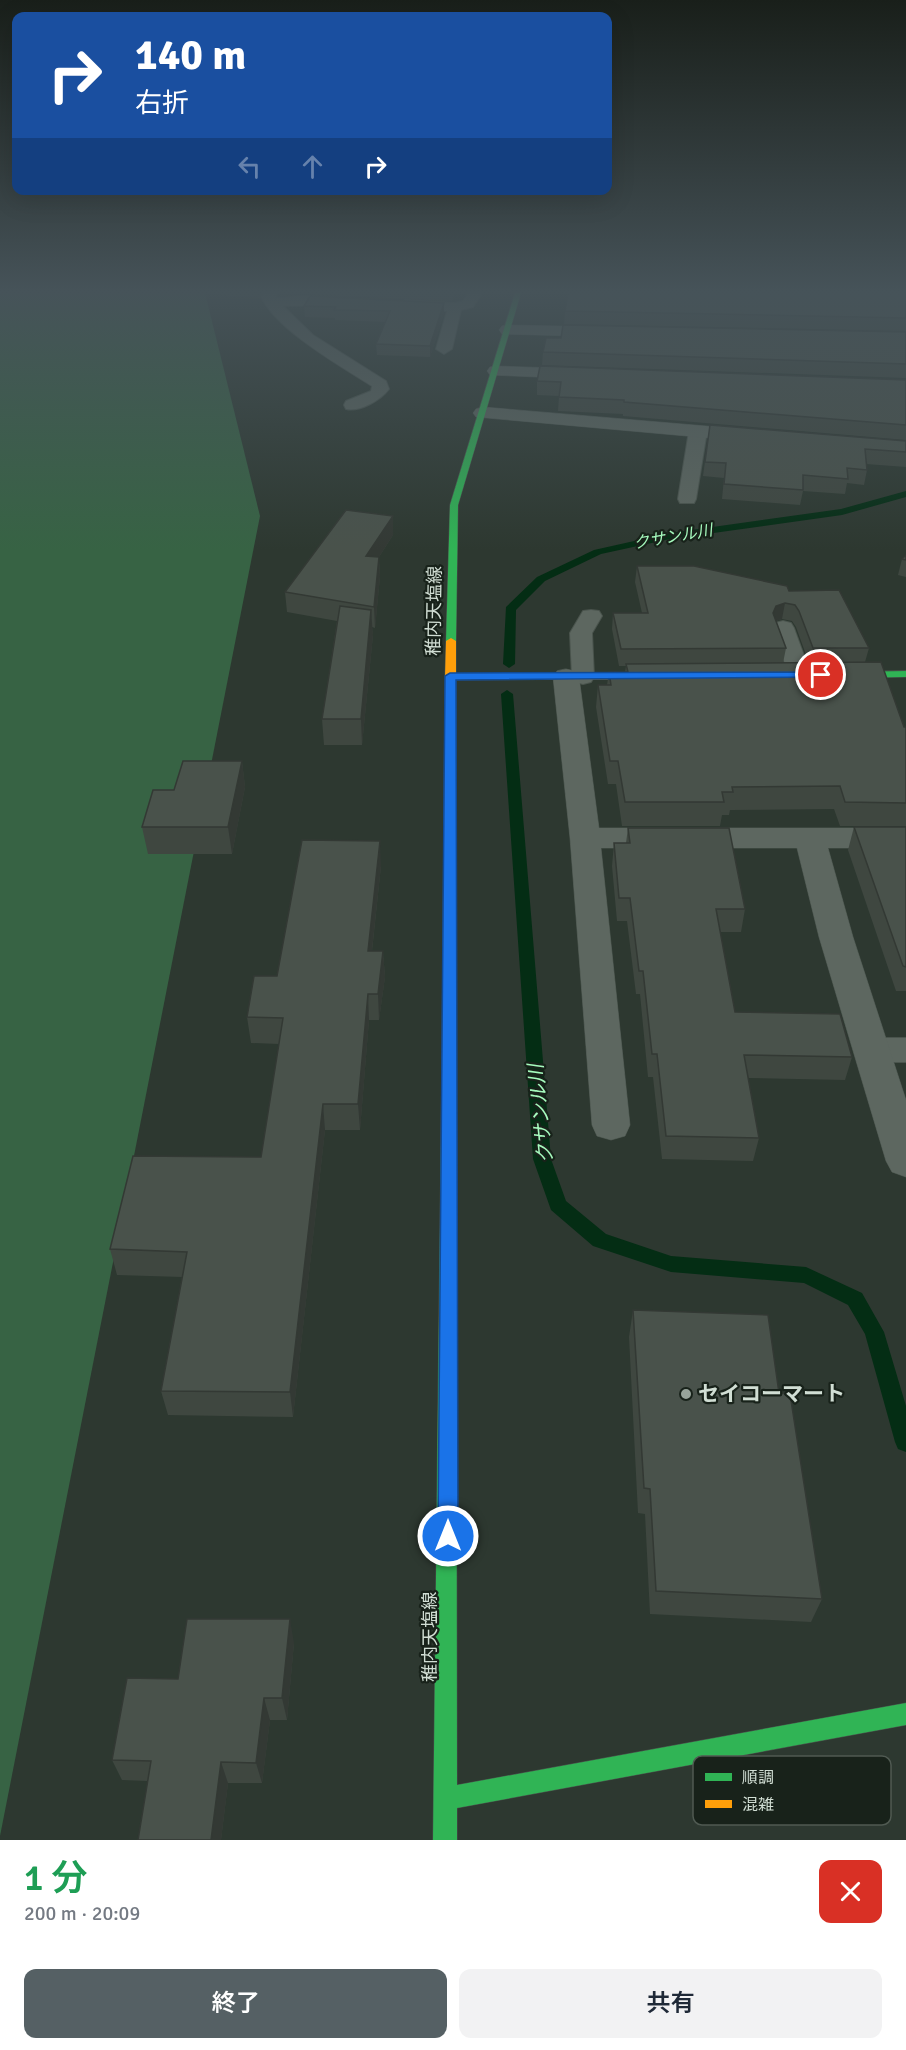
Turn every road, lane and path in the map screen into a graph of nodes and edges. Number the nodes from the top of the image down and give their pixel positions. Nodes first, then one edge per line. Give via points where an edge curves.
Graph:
1 (372, 379) edge
2 (494, 379) edge
3 (352, 405) dead end
4 (483, 413) junction
5 (698, 431) junction
6 (767, 437) edge
7 (687, 499) dead end
8 (591, 616) dead end
9 (783, 628) dead end
10 (906, 674) edge
11 (806, 675) joint
12 (450, 676) junction
13 (663, 676) edge
14 (575, 677) junction
15 (585, 838) junction
16 (906, 838) edge
17 (810, 839) junction
18 (871, 1050) junction
19 (906, 1050) edge
20 (611, 1125) dead end
21 (906, 1161) edge
22 (906, 1714) edge
23 (447, 1798) junction
24 (445, 1840) edge

1 - 3 lane via 381,389
2 - 4 main road, 稚内天塩線
4 - 5 street
4 - 12 main road, 稚内天塩線 via 454,506
5 - 6 street
5 - 7 lane
8 - 14 lane via 581,633
9 - 11 lane
10 - 11 main road
12 - 14 main road
12 - 23 main road, 稚内天塩線
13 - 14 main road
14 - 15 street
15 - 17 street
15 - 20 street
16 - 17 street
17 - 18 street
18 - 19 lane
18 - 21 street
22 - 23 main road
23 - 24 main road, 稚内天塩線

